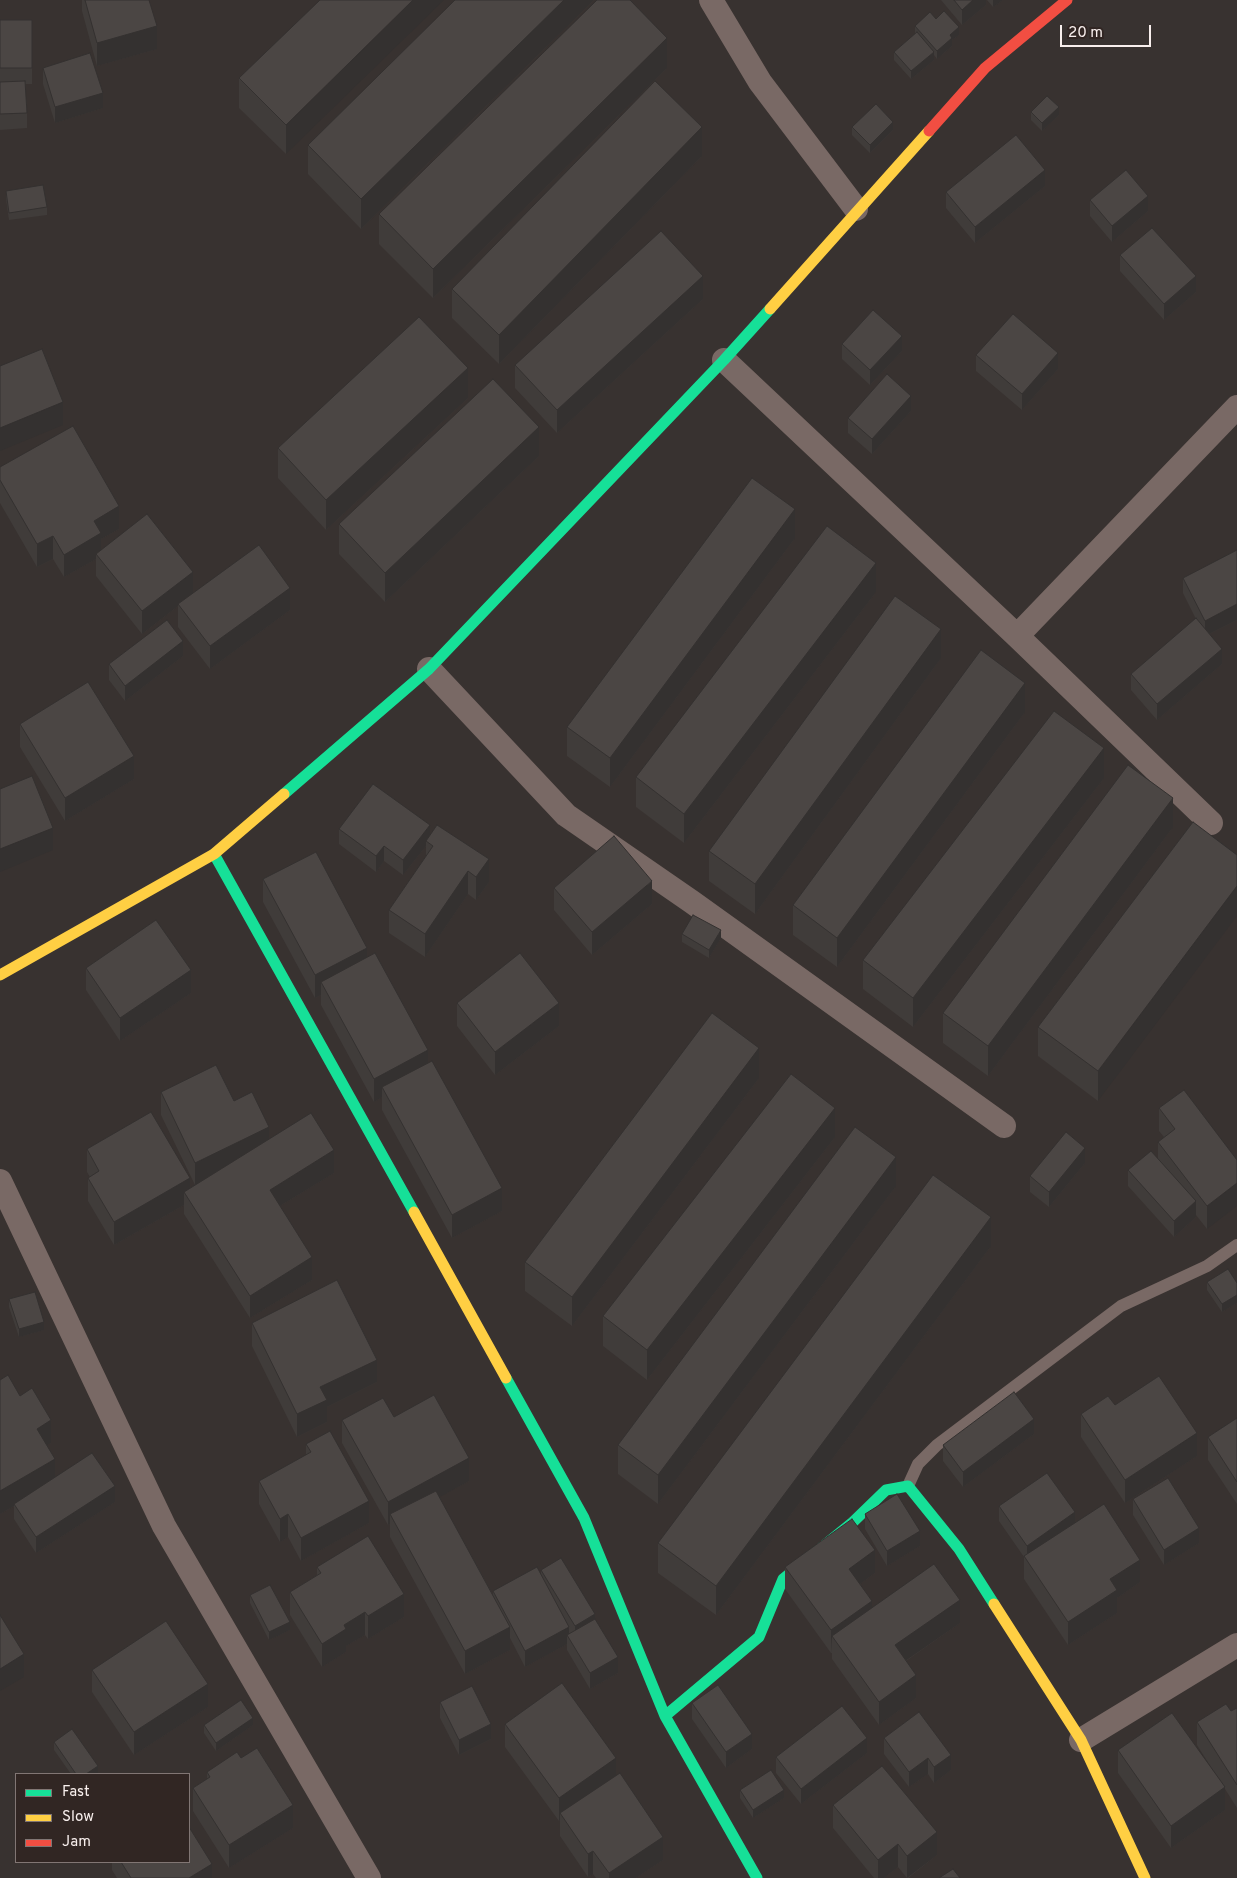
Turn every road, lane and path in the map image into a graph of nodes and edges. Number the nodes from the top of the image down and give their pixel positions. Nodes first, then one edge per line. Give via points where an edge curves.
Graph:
1 (711, 0) edge
2 (1067, 0) edge
3 (856, 209) junction
4 (724, 360) junction
5 (1237, 407) edge
6 (1017, 636) junction
7 (429, 669) junction
8 (1211, 823) dead end
9 (214, 854) junction
10 (0, 975) edge
11 (1004, 1126) dead end
12 (0, 1181) edge
13 (1237, 1245) edge
14 (908, 1486) junction
15 (1237, 1645) edge
16 (665, 1716) junction
17 (1081, 1740) junction
18 (369, 1878) edge
19 (757, 1878) edge
20 (1145, 1878) edge

1 - 3 street via 760,82
2 - 3 street via 984,68
3 - 4 street
4 - 6 street
4 - 7 street
5 - 6 street
6 - 8 street
7 - 9 street
7 - 11 street via 566,815
9 - 10 street
9 - 16 street via 584,1518
12 - 18 street via 164,1526
13 - 14 lane via 1207,1266 1121,1306 937,1445 918,1464
14 - 16 street via 886,1490 853,1522 783,1579 759,1637
14 - 17 street via 959,1549
15 - 17 street
16 - 19 street
17 - 20 street

